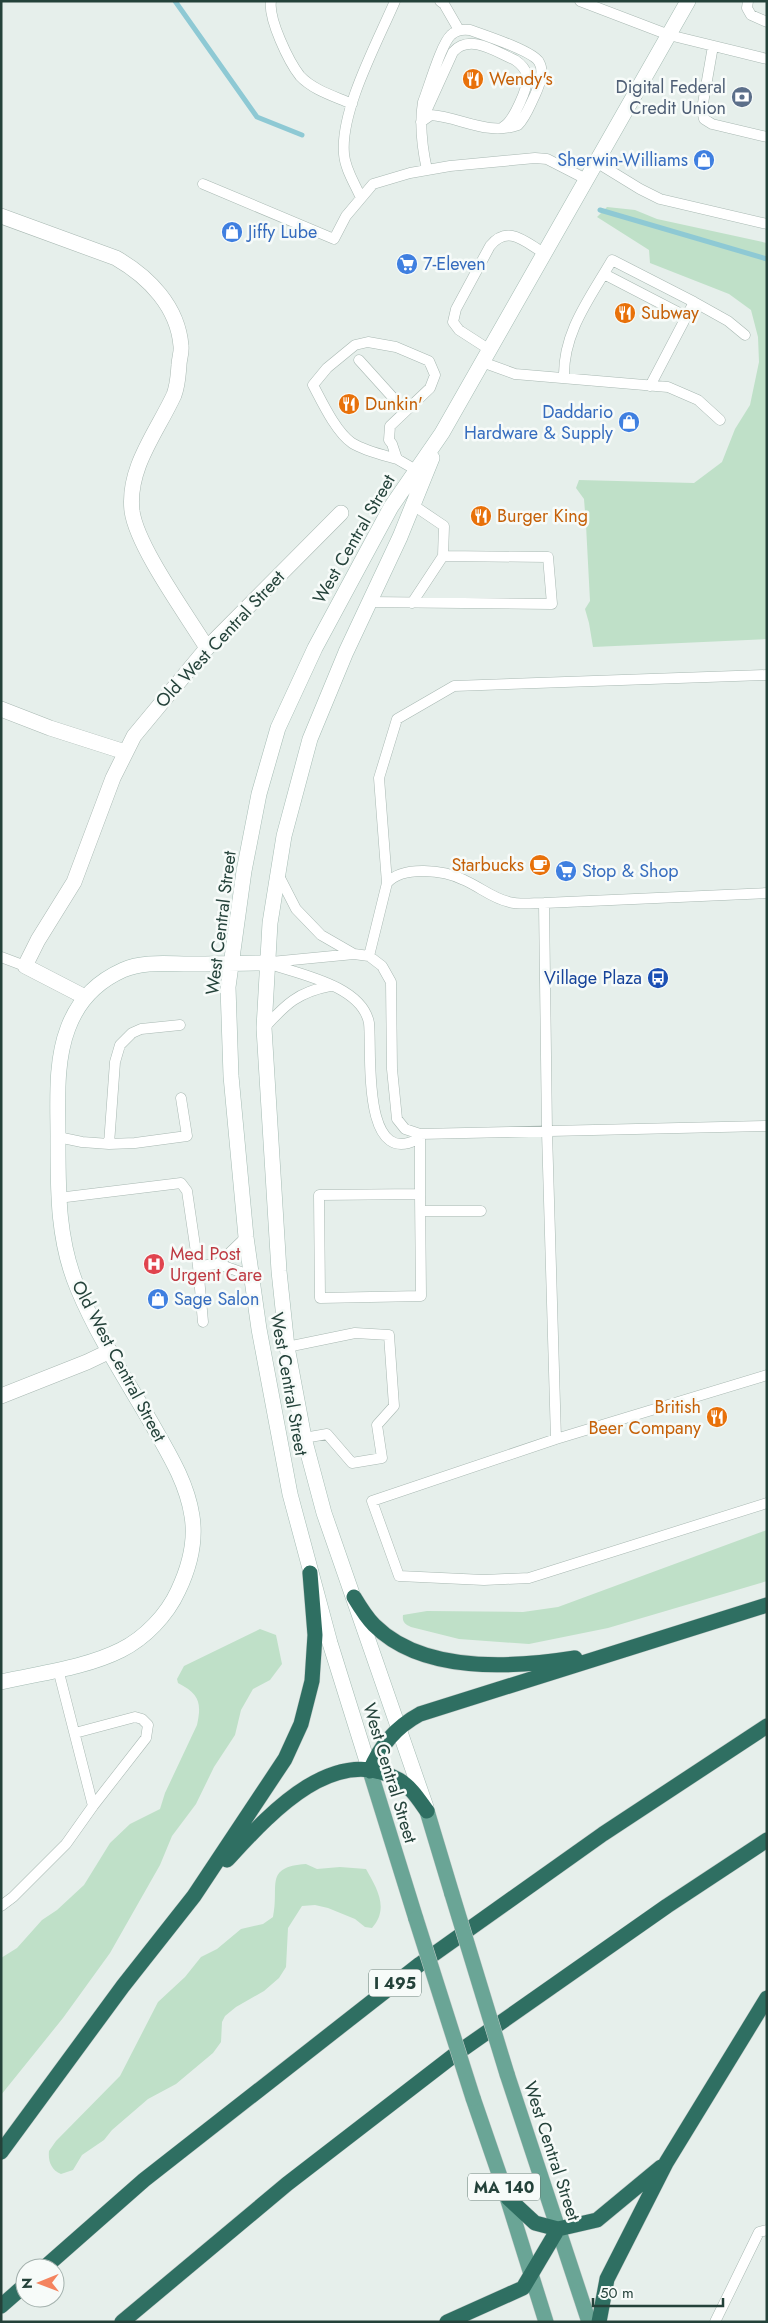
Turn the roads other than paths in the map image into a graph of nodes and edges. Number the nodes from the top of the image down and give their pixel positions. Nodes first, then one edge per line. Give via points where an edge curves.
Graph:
1 (271, 1) edge
2 (395, 1) edge
3 (440, 1) edge
4 (580, 1) edge
5 (688, 1) edge
6 (748, 1) edge
7 (767, 22) edge
8 (459, 30) junction
9 (669, 35) junction
10 (713, 46) junction
11 (767, 59) edge
12 (352, 104) junction
13 (421, 122) junction
14 (500, 128) junction
15 (767, 137) edge
16 (596, 162) junction
17 (428, 170) junction
18 (586, 179) junction
19 (203, 184) dead end
20 (361, 198) junction
21 (1, 216) edge
22 (767, 224) edge
23 (544, 253) junction
24 (604, 274) junction
25 (694, 302) junction
26 (687, 317) junction
27 (745, 335) dead end
28 (486, 356) junction
29 (359, 360) dead end
30 (564, 377) junction
31 (650, 386) junction
32 (405, 411) junction
33 (720, 420) dead end
34 (442, 433) junction
35 (397, 458) junction
36 (416, 470) junction
37 (413, 505) junction
38 (341, 513) dead end
39 (442, 556) junction
40 (369, 602) junction
41 (412, 602) junction
42 (207, 648) junction
43 (767, 674) edge
44 (1, 710) edge
45 (125, 752) junction
46 (278, 873) junction
47 (387, 883) junction
48 (767, 893) edge
49 (544, 903) junction
50 (354, 954) junction
51 (369, 956) junction
52 (1, 957) edge
53 (231, 963) junction
54 (267, 963) junction
55 (25, 966) junction
56 (333, 985) junction
57 (84, 997) junction
58 (180, 1025) dead end
59 (264, 1028) junction
60 (181, 1098) dead end
61 (767, 1126) edge
62 (547, 1132) junction
63 (420, 1134) junction
64 (58, 1136) junction
65 (109, 1144) junction
66 (420, 1194) junction
67 (58, 1198) junction
68 (420, 1211) junction
69 (481, 1211) dead end
70 (246, 1237) junction
71 (218, 1264) junction
72 (198, 1266) junction
73 (252, 1276) junction
74 (203, 1322) dead end
75 (287, 1347) junction
76 (110, 1351) junction
77 (767, 1375) edge
78 (1, 1396) edge
79 (304, 1438) junction
80 (556, 1439) junction
81 (767, 1503) edge
82 (310, 1573) junction
83 (354, 1597) junction
84 (767, 1605) edge
85 (618, 1652) junction
86 (65, 1667) junction
87 (1, 1682) edge
88 (767, 1726) edge
89 (399, 1728) junction
90 (75, 1733) junction
91 (370, 1771) junction
92 (93, 1806) junction
93 (427, 1811) junction
94 (767, 1840) edge
95 (194, 1896) junction
96 (1, 1906) edge
97 (767, 1998) edge
98 (1, 2152) edge
99 (666, 2163) junction
100 (508, 2198) junction
101 (558, 2229) junction
102 (767, 2230) edge
103 (55, 2258) edge
104 (531, 2278) junction
105 (15, 2294) edge
106 (1, 2306) edge
107 (122, 2322) edge
108 (447, 2322) edge
109 (546, 2322) edge
110 (589, 2322) edge
111 (599, 2322) edge
112 (715, 2322) edge

1 - 12 lane via 275,30 300,76 318,90
2 - 12 lane
3 - 8 lane
4 - 9 lane
5 - 9 main road, West Central Street / MA 140
6 - 7 lane via 751,15
8 - 13 lane via 446,42 423,102
8 - 14 lane via 473,31 539,61 539,85 524,116 518,125
9 - 10 lane
9 - 16 main road, West Central Street / MA 140
10 - 11 lane
10 - 15 lane via 702,109 704,119 712,124
12 - 20 lane via 347,116 344,155
13 - 14 lane via 426,116 438,116 472,126
13 - 14 lane via 453,52 472,43 515,60 526,73 526,88 513,117 508,125
13 - 17 lane
16 - 18 main road, West Central Street / MA 140
16 - 22 lane via 665,201
17 - 18 lane via 496,160 538,158
17 - 20 lane via 373,184
18 - 23 main road, West Central Street / MA 140
19 - 20 lane via 334,239 346,216
21 - 42 main road via 116,258 140,274 163,298 175,317 182,347 179,380 140,460 132,492 132,512 150,556
23 - 28 main road, West Central Street / MA 140
23 - 28 lane via 517,236 508,235 495,240 490,246 456,309 453,322
24 - 25 lane via 612,260
24 - 26 lane
24 - 30 lane via 570,334
25 - 26 lane
25 - 27 lane via 728,321
26 - 31 lane
28 - 30 lane via 515,374
28 - 34 main road, West Central Street / MA 140
29 - 32 lane
30 - 31 lane
31 - 33 lane via 668,387 689,395
32 - 35 lane via 390,426 388,434
32 - 35 lane via 433,381 432,365 382,343 355,345 327,368 313,385 330,415 352,443 380,455
34 - 36 main road, West Central Street / MA 140
34 - 37 main road, West Central Street / MA 140
35 - 36 lane
36 - 53 main road, West Central Street / MA 140 via 391,507 319,640 278,728 259,794
37 - 39 lane via 444,526
37 - 40 main road, West Central Street / MA 140
38 - 42 main road, Old West Central Street
39 - 41 lane
39 - 41 lane via 548,557 552,604
40 - 41 lane
40 - 46 main road, West Central Street / MA 140 via 310,739 284,836
42 - 45 main road, Old West Central Street via 144,722
43 - 47 lane via 454,686 397,719 379,778
44 - 45 main road
45 - 55 main road, Old West Central Street via 74,882
46 - 50 lane via 296,909 321,934
46 - 54 main road, West Central Street / MA 140
47 - 49 lane via 393,877 424,870 463,879 486,894 510,903
47 - 51 lane
48 - 49 lane
49 - 62 lane
50 - 51 lane
50 - 54 lane
51 - 63 lane via 382,966 390,982 397,1119 405,1128
52 - 55 lane
53 - 54 main road
53 - 57 main road via 134,966 102,981
53 - 70 main road, West Central Street / MA 140 via 228,987 230,1076
54 - 56 lane
54 - 59 main road, West Central Street / MA 140
55 - 57 main road
56 - 59 lane via 309,990 288,1002
56 - 63 lane via 359,1002 368,1016 373,1102 381,1132 392,1142 403,1143 416,1140
57 - 64 main road, Old West Central Street via 63,1045 58,1088
58 - 65 lane via 140,1029 120,1045 115,1062
59 - 75 main road, West Central Street / MA 140 via 279,1271
60 - 65 lane via 186,1136
61 - 62 lane
62 - 63 lane
62 - 80 lane
63 - 66 lane
64 - 65 lane
64 - 67 main road, Old West Central Street
66 - 68 lane
66 - 68 lane via 319,1195 320,1298 421,1296
67 - 72 lane via 181,1183 187,1191
67 - 76 main road, Old West Central Street via 62,1238 72,1272
68 - 69 lane
70 - 71 lane
70 - 73 main road, West Central Street / MA 140
71 - 72 lane
71 - 73 lane
72 - 74 lane
73 - 82 main road, West Central Street / MA 140 via 279,1439
75 - 79 main road, West Central Street / MA 140
75 - 79 lane via 355,1333 389,1335 394,1406 377,1425 382,1458 352,1463 327,1434
76 - 78 main road
76 - 86 main road, Old West Central Street via 177,1470 190,1505 193,1539 181,1585 157,1622 121,1650
77 - 80 lane
79 - 83 main road, West Central Street / MA 140 via 324,1513
80 - 81 lane via 372,1501 399,1576 484,1580 529,1578
82 - 91 main road, West Central Street / MA 140
82 - 95 highway via 314,1665 301,1724 277,1775
83 - 85 highway via 375,1626 395,1640 416,1651 447,1660 477,1665 518,1664
83 - 89 main road, West Central Street / MA 140
84 - 85 highway
85 - 89 highway via 420,1714
86 - 87 main road, Old West Central Street
86 - 90 lane
88 - 103 highway, I 495 via 603,1834 420,1964 144,2180
89 - 91 highway via 383,1744
89 - 93 main road, West Central Street / MA 140
90 - 92 lane
90 - 92 lane via 135,1717 145,1720 148,1728 146,1738
91 - 93 highway via 400,1780
91 - 95 highway via 345,1770 318,1780 293,1796
91 - 100 main road, West Central Street / MA 140, bridge via 473,2098
92 - 96 lane via 66,1844
93 - 101 main road, West Central Street / MA 140, bridge
94 - 107 highway via 453,2056 280,2190
95 - 98 highway
97 - 99 highway
99 - 101 highway via 598,2220
99 - 111 highway via 607,2279
100 - 101 highway via 535,2223
100 - 104 main road, West Central Street / MA 140
101 - 104 highway
101 - 110 main road, West Central Street / MA 140
102 - 112 lane via 759,2232
104 - 108 highway via 523,2288 506,2298
104 - 109 main road, West Central Street / MA 140
105 - 106 highway

